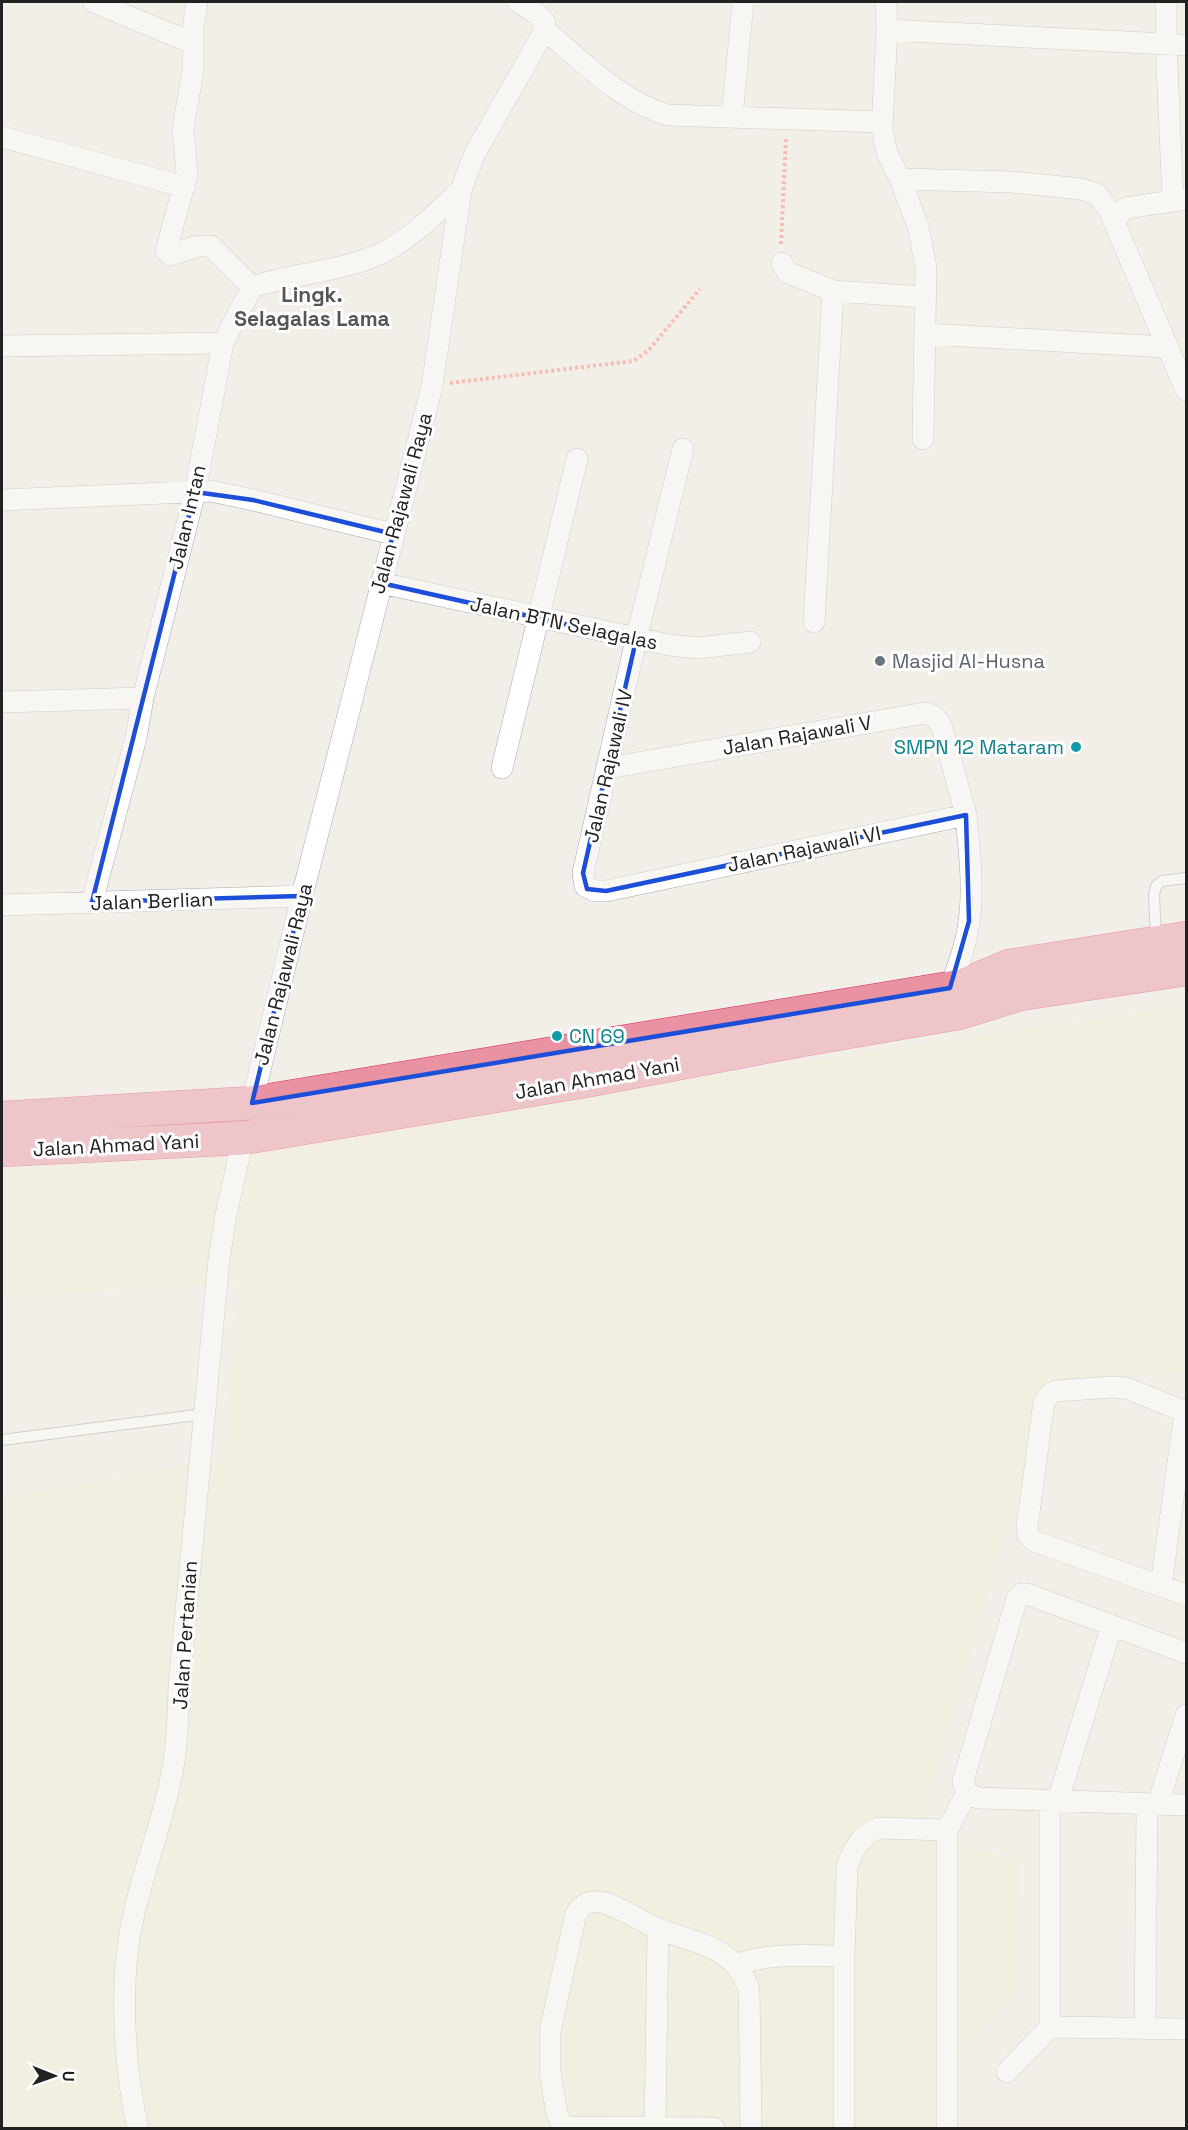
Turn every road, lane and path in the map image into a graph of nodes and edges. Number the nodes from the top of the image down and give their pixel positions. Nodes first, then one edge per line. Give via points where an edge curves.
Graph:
1 (94, 2) edge
2 (197, 2) edge
3 (518, 2) edge
4 (743, 2) edge
5 (886, 2) edge
6 (1166, 2) edge
7 (545, 30) junction
8 (887, 30) junction
9 (192, 43) junction
10 (1176, 44) edge
11 (732, 117) junction
12 (787, 119) junction
13 (882, 122) junction
14 (2, 137) edge
15 (900, 179) junction
16 (184, 187) junction
17 (461, 190) junction
18 (1180, 200) edge
19 (1113, 220) junction
20 (782, 263) joint
21 (252, 287) junction
22 (700, 289) dead end
23 (832, 291) junction
24 (925, 297) junction
25 (926, 334) junction
26 (223, 343) junction
27 (2, 346) edge
28 (1167, 347) junction
29 (432, 386) junction
30 (1186, 390) edge
31 (923, 439) dead end
32 (683, 449) dead end
33 (577, 459) dead end
34 (195, 492) junction
35 (2, 500) edge
36 (393, 534) junction
37 (381, 582) junction
38 (537, 618) junction
39 (814, 622) dead end
40 (636, 640) junction
41 (750, 642) dead end
42 (144, 694) junction
43 (2, 702) edge
44 (502, 768) dead end
45 (608, 768) junction
46 (966, 815) junction
47 (1186, 878) edge
48 (589, 890) joint
49 (302, 896) junction
50 (92, 902) junction
51 (2, 905) edge
52 (1171, 941) edge
53 (1186, 969) edge
54 (1015, 980) junction
55 (957, 996) junction
56 (252, 1103) junction
57 (2, 1118) edge
58 (243, 1138) junction
59 (2, 1150) edge
60 (1186, 1412) edge
61 (204, 1414) junction
62 (2, 1440) edge
63 (1161, 1586) junction
64 (1186, 1595) edge
65 (1112, 1625) junction
66 (1186, 1653) edge
67 (1186, 1715) edge
68 (967, 1793) junction
69 (1054, 1800) junction
70 (1152, 1804) junction
71 (1186, 1805) edge
72 (947, 1830) junction
73 (658, 1929) junction
74 (844, 1956) junction
75 (735, 1965) junction
76 (1050, 2027) junction
77 (1145, 2028) junction
78 (1186, 2029) edge
79 (1008, 2072) dead end
80 (138, 2128) edge
81 (655, 2128) edge
82 (714, 2128) edge
83 (751, 2128) edge
84 (844, 2128) edge
85 (947, 2128) edge

1 - 9 street
2 - 9 street
3 - 7 street via 543,20
4 - 11 street
5 - 8 street
6 - 10 street
7 - 11 street via 619,91 653,111
7 - 17 street via 475,153
8 - 10 street
8 - 13 street
9 - 16 street via 193,70 183,129 187,169
10 - 18 street
11 - 12 street
12 - 13 street
12 - 20 path
13 - 15 street via 882,138
14 - 16 street
15 - 19 street via 1012,182 1087,190 1102,200
15 - 24 street via 920,236 926,267
16 - 21 street via 167,253 211,246
17 - 21 street via 412,235 384,252
17 - 29 street, Jalan Rajawali Raya
18 - 19 street via 1126,208
19 - 28 street
20 - 23 street via 787,272
21 - 26 street
22 - 29 path via 648,351 633,361
23 - 24 street
23 - 39 street
24 - 25 street
25 - 28 street
25 - 31 street
26 - 27 street
26 - 34 street, Jalan Intan
28 - 30 street
29 - 36 street, Jalan Rajawali Raya
32 - 40 street, Jalan Rajawali IV
33 - 38 street
34 - 35 street
34 - 36 street via 211,491
34 - 42 street, Jalan Intan
36 - 37 street, Jalan Rajawali Raya
37 - 38 street, Jalan BTN Selagalas
37 - 49 street, Jalan Rajawali Raya
38 - 40 street, Jalan BTN Selagalas
38 - 44 street
40 - 41 street, Jalan BTN Selagalas via 698,648
40 - 45 street, Jalan Rajawali IV
42 - 43 street
42 - 50 street, Jalan Intan
45 - 46 street, Jalan Rajawali V via 925,713 939,722
45 - 48 street, Jalan Rajawali IV via 583,873
46 - 48 street, Jalan Rajawali VI via 606,891
46 - 55 street via 971,885
47 - 52 lane via 1162,881 1156,886 1154,895
49 - 50 street, Jalan Berlian
49 - 56 street, Jalan Rajawali Raya
50 - 51 street, Jalan Berlian
52 - 54 highway
53 - 54 highway, Jalan Ahmad Yani
54 - 55 highway, Jalan Ahmad Yani
55 - 56 highway
55 - 58 highway, Jalan Ahmad Yani via 807,1039 585,1082
56 - 57 highway
58 - 59 highway, Jalan Ahmad Yani
58 - 61 street, Jalan Pertanian via 219,1259
60 - 63 street
60 - 63 street via 1126,1388 1056,1391 1044,1402 1039,1436 1028,1535 1034,1541
61 - 62 lane
61 - 80 street, Jalan Pertanian via 179,1686 178,1737 128,1944 128,2062
63 - 64 street
65 - 66 street
65 - 68 street via 1027,1594 1017,1598 963,1781
65 - 69 street
67 - 70 street
68 - 69 street via 978,1798
68 - 72 street
69 - 70 street
69 - 76 street
70 - 71 street
70 - 77 street
72 - 74 street via 879,1828 864,1837 847,1868
72 - 85 street
73 - 75 street via 720,1952
73 - 81 street
73 - 81 street via 603,1902 584,1904 576,1913 550,2032 550,2072 561,2123 566,2127
74 - 75 street via 756,1957
74 - 84 street
75 - 83 street via 749,1989
76 - 77 street
76 - 79 street
77 - 78 street
81 - 82 street

